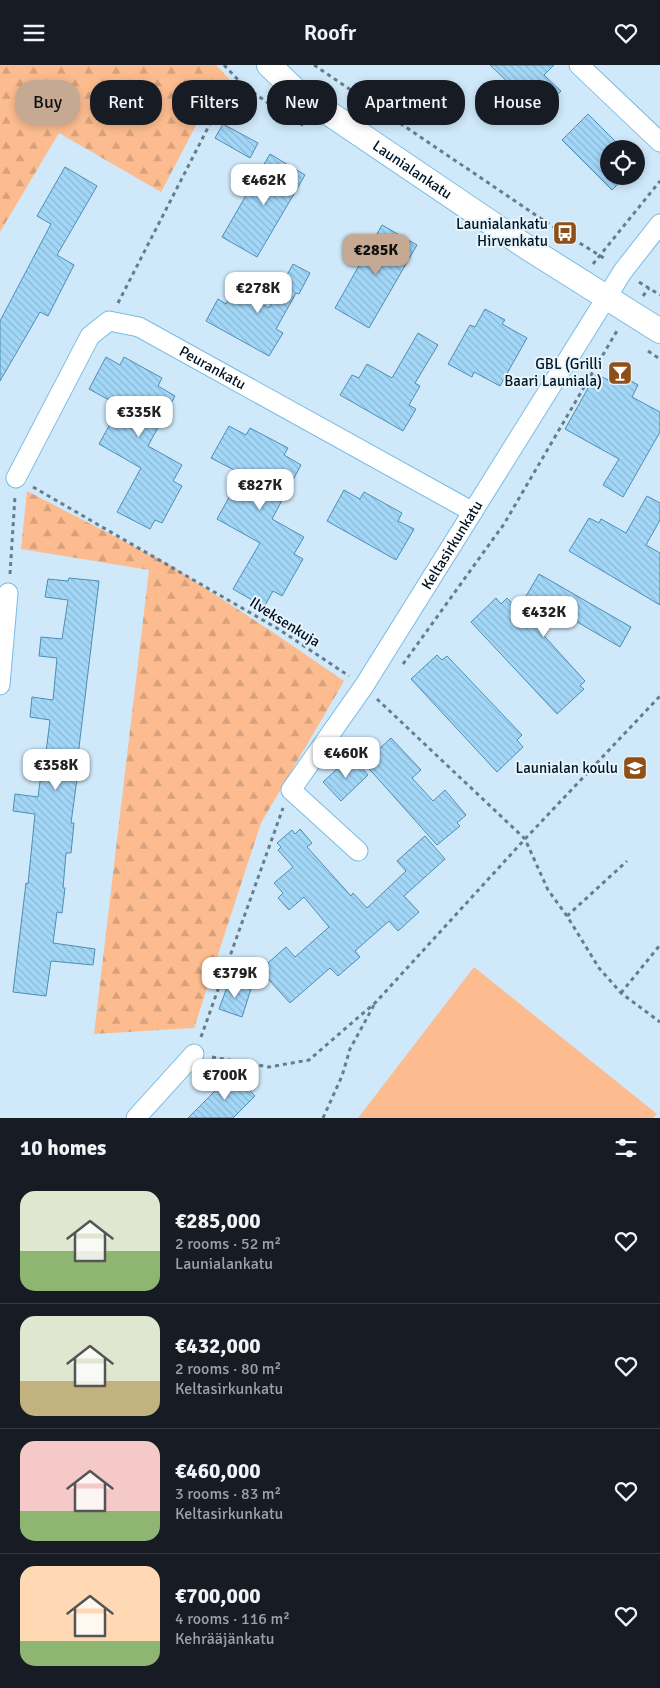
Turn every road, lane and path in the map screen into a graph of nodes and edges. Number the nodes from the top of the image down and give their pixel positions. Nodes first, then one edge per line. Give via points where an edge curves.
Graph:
1 (269, 65) edge
2 (314, 65) edge
3 (580, 65) edge
4 (210, 125) edge
5 (660, 142) edge
6 (660, 181) edge
7 (660, 223) edge
8 (600, 255) junction
9 (623, 271) junction
10 (660, 295) edge
11 (607, 298) junction
12 (109, 321) junction
13 (617, 331) dead end
14 (660, 331) edge
15 (16, 478) junction
16 (474, 512) junction
17 (8, 593) joint
18 (399, 669) dead end
19 (0, 685) edge
20 (364, 686) junction
21 (383, 691) dead end
22 (660, 696) edge
23 (377, 699) junction
24 (291, 790) junction
25 (525, 839) junction
26 (358, 851) dead end
27 (627, 861) dead end
28 (567, 915) junction
29 (660, 945) edge
30 (621, 993) junction
31 (376, 1002) junction
32 (660, 1022) edge
33 (194, 1054) junction
34 (136, 1118) edge
35 (323, 1118) edge

1 - 11 street, Launialankatu via 305,97
2 - 8 path
3 - 5 street
4 - 12 path
6 - 8 path
7 - 9 street, Keltasirkunkatu
8 - 9 path
9 - 10 path
9 - 11 street, Keltasirkunkatu
11 - 14 street, Launialankatu
11 - 16 street, Keltasirkunkatu
12 - 15 street via 90,336
12 - 16 street, Peurankatu via 139,327
13 - 18 path via 504,524
15 - 17 path
15 - 20 path, Ilveksenkuja via 280,630
16 - 20 street, Keltasirkunkatu
17 - 19 street
20 - 23 path, Ilveksenkuja
20 - 24 street, Keltasirkunkatu
21 - 23 path
22 - 25 path
23 - 25 path, Ilveksenkuja
24 - 26 street
24 - 33 path
25 - 28 path via 548,890
25 - 31 path
27 - 28 path
28 - 30 path via 599,969
29 - 30 path
30 - 32 path
31 - 33 path via 309,1060 269,1067
31 - 35 path via 350,1049 342,1077
33 - 34 street

